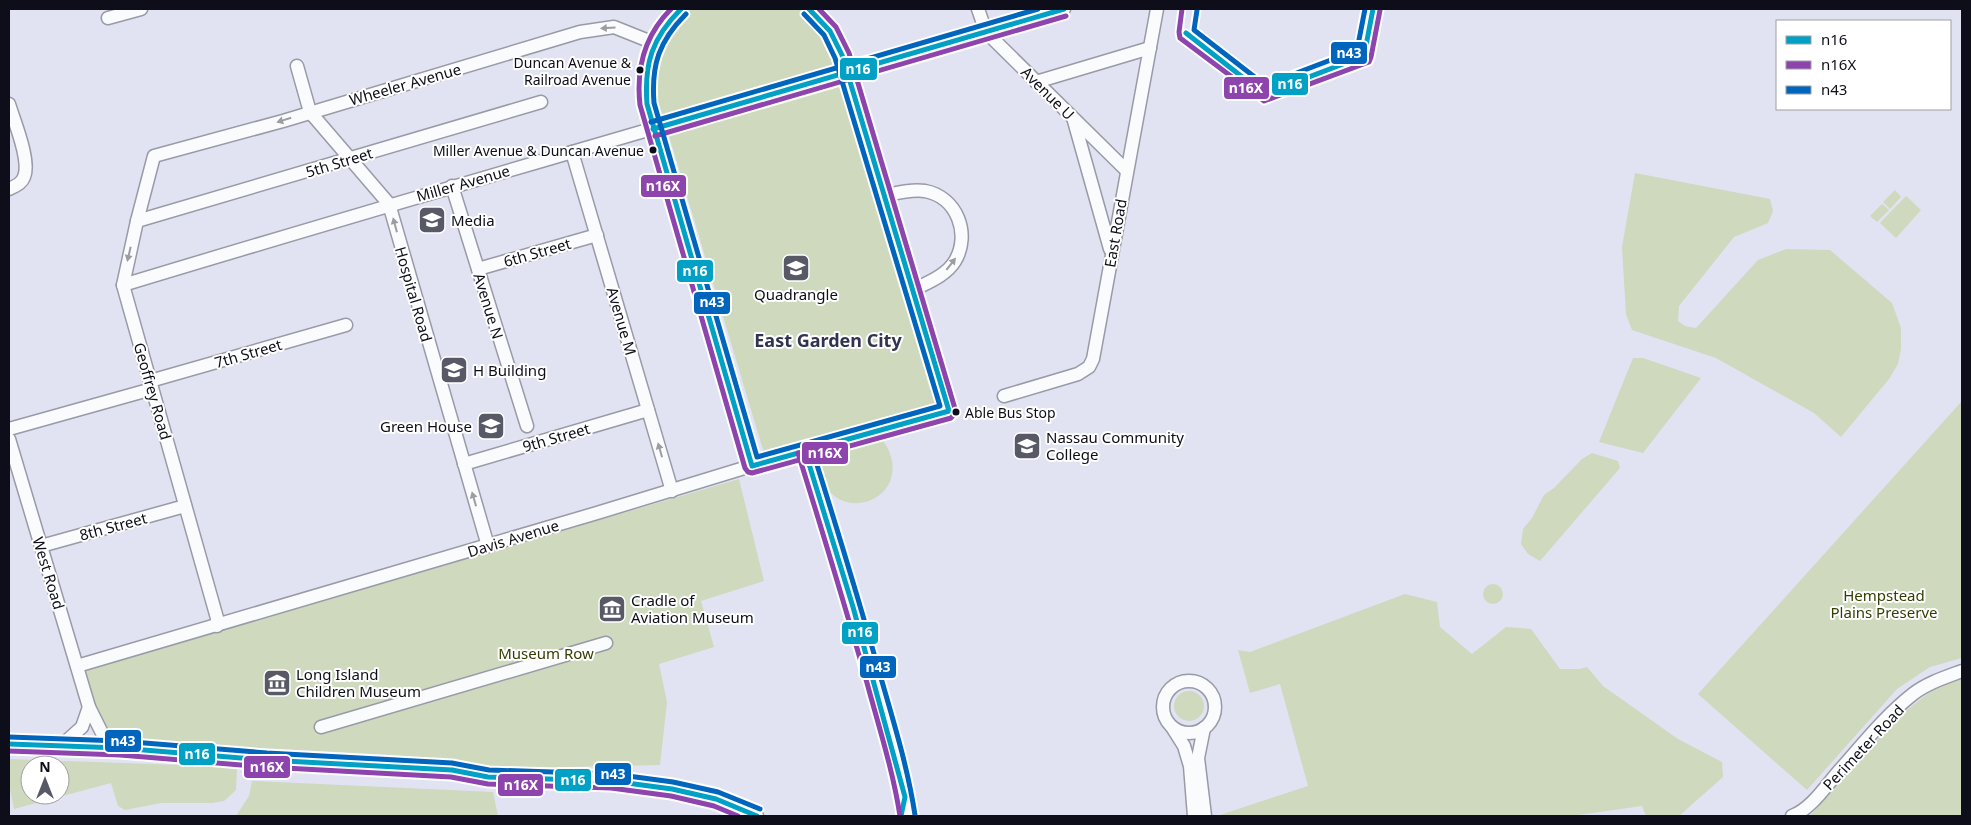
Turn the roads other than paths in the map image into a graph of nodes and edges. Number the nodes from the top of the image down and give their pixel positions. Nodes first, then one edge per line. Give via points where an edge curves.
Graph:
1 (141, 9) edge
2 (681, 9) edge
3 (809, 9) edge
4 (978, 9) edge
5 (1064, 9) edge
6 (1157, 9) edge
7 (108, 18) dead end
8 (986, 32) junction
9 (654, 43) junction
10 (1150, 48) junction
11 (297, 66) dead end
12 (846, 73) junction
13 (1036, 82) junction
14 (541, 102) dead end
15 (9, 104) edge
16 (310, 112) junction
17 (1074, 119) junction
18 (653, 129) junction
19 (572, 152) junction
20 (154, 156) joint
21 (349, 159) junction
22 (1127, 171) junction
23 (452, 186) junction
24 (9, 190) edge
25 (884, 196) junction
26 (389, 204) junction
27 (137, 222) junction
28 (597, 235) junction
29 (1112, 253) junction
30 (478, 269) junction
31 (123, 285) junction
32 (911, 291) junction
33 (346, 325) dead end
34 (151, 385) junction
35 (1004, 396) dead end
36 (648, 410) junction
37 (526, 426) dead end
38 (9, 429) edge
39 (9, 439) edge
40 (805, 451) junction
41 (464, 464) junction
42 (752, 466) junction
43 (672, 491) junction
44 (185, 506) junction
45 (41, 546) junction
46 (488, 546) junction
47 (217, 626) junction
48 (606, 643) dead end
49 (77, 666) junction
50 (1962, 671) edge
51 (89, 707) junction
52 (320, 727) dead end
53 (1172, 727) junction
54 (1204, 728) junction
55 (9, 744) edge
56 (62, 745) junction
57 (118, 748) junction
58 (905, 797) junction
59 (1816, 797) junction
60 (757, 816) edge
61 (901, 816) edge
62 (908, 816) edge
63 (1194, 816) edge
64 (1205, 816) edge
65 (1783, 816) edge
66 (1792, 816) edge

1 - 7 street
2 - 9 street via 665,25
3 - 12 street via 830,31 842,55
4 - 8 street, Avenue U
5 - 8 street, Miller Avenue
6 - 10 street, East Road
8 - 12 street, Miller Avenue
8 - 13 street, Avenue U
9 -> 16 street, Wheeler Avenue via 614,27 580,32
9 - 18 street via 646,69 645,91
10 - 13 street
10 - 22 street, East Road
11 - 16 street, Hospital Road
12 - 18 street, Miller Avenue
12 - 25 street
13 - 17 street, Avenue U
14 - 21 street, 5th Street
15 - 24 street via 26,163 24,177
16 -> 20 street, Wheeler Avenue
16 - 21 street, Hospital Road
17 - 22 street, Avenue U
17 - 29 street
18 - 19 street, Miller Avenue
18 - 42 street
19 - 23 street, Miller Avenue
19 - 28 street, Avenue M
20 - 27 street, Geoffrey Road
21 - 26 street, Hospital Road
21 - 27 street, 5th Street
22 - 29 street, East Road
23 - 26 street, Miller Avenue
23 - 30 street, Avenue N
25 - 32 street
32 -> 25 street via 943,274 955,261 962,243 960,223 949,204 931,192 907,190
26 - 31 street, Miller Avenue
41 -> 26 street, Hospital Road
27 -> 31 street, Geoffrey Road
28 - 30 street, 6th Street
28 - 36 street, Avenue M
29 - 35 street, East Road via 1089,367 1078,374
30 - 37 street, Avenue N
31 - 34 street, Geoffrey Road
32 - 40 street, Davis Avenue via 949,411
33 - 34 street, 7th Street
34 - 38 street, 7th Street
34 - 44 street, Geoffrey Road
36 - 41 street, 9th Street
43 -> 36 street, Avenue M
39 - 45 street, West Road
40 - 42 street, Davis Avenue
40 - 58 street via 859,627
46 -> 41 street, Hospital Road
42 - 43 street, Davis Avenue
43 - 46 street, Davis Avenue
44 - 45 street, 8th Street
44 - 47 street, Geoffrey Road
45 - 49 street, West Road
46 - 47 street, Davis Avenue
47 - 49 street, Davis Avenue
48 - 52 street
49 - 51 street, West Road
50 - 59 street, Perimeter Road via 1914,693 1894,710
51 - 56 street via 82,727
51 - 57 street, West Road via 102,733
53 - 54 street via 1188,733
53 - 54 street via 1163,712 1164,697 1174,685 1189,680 1206,686 1215,701 1213,717
53 - 63 street via 1184,746 1190,766
54 - 64 street via 1198,758
55 - 56 street
56 - 57 street
57 - 60 street via 443,770 488,777 612,781 716,799
58 - 61 street
58 - 62 street
59 - 65 street, Perimeter Road
59 - 66 street, Perimeter Road

